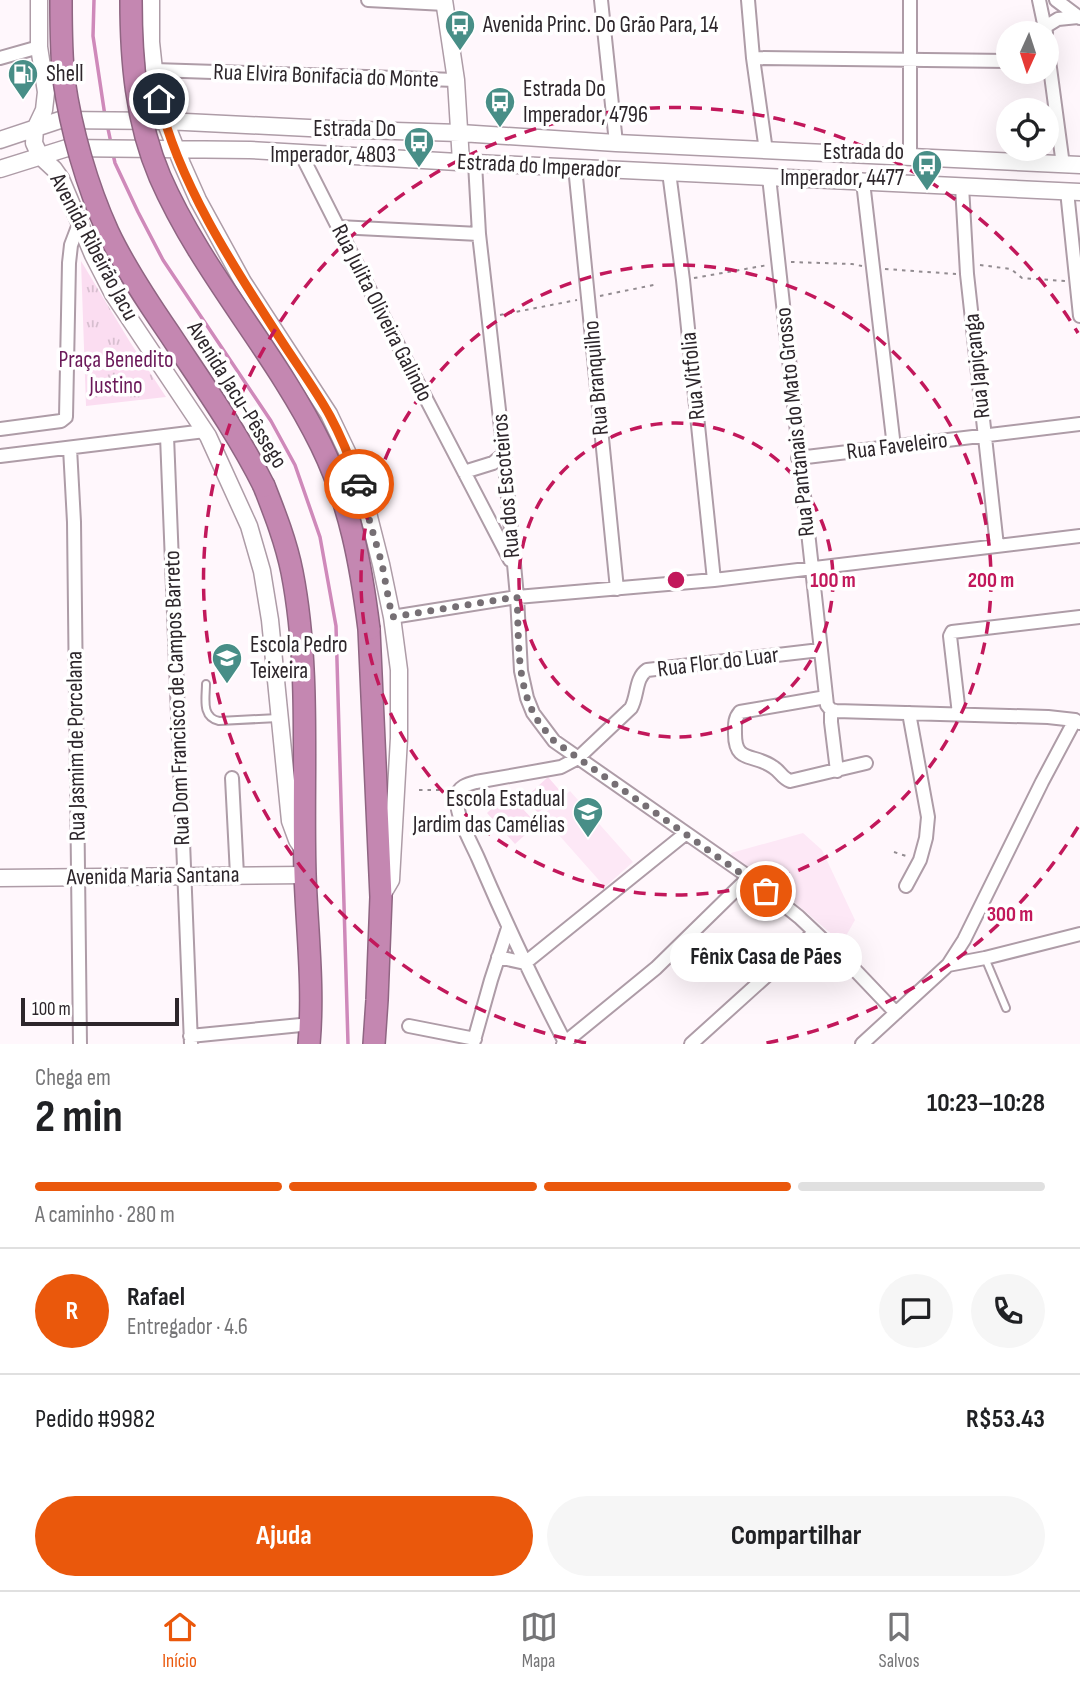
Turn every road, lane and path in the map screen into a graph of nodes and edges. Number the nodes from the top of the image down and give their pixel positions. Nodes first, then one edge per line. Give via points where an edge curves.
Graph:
1 (39, 0) edge
2 (61, 0) edge
3 (131, 0) edge
4 (151, 0) edge
5 (368, 0) edge
6 (601, 0) edge
7 (748, 0) edge
8 (910, 0) edge
9 (1039, 0) edge
10 (1056, 0) edge
11 (445, 2) edge
12 (1079, 18) edge
13 (1043, 21) edge
14 (1056, 21) edge
15 (39, 47) junction
16 (0, 58) edge
17 (753, 58) junction
18 (910, 59) junction
19 (996, 61) edge
20 (154, 70) junction
21 (456, 80) junction
22 (1051, 84) edge
23 (165, 121) junction
24 (35, 129) junction
25 (329, 129) junction
26 (460, 133) junction
27 (0, 140) edge
28 (616, 143) junction
29 (176, 149) junction
30 (212, 150) junction
31 (766, 151) junction
32 (302, 153) junction
33 (40, 156) junction
34 (910, 157) junction
35 (468, 163) junction
36 (1063, 165) junction
37 (1080, 165) edge
38 (575, 167) junction
39 (0, 169) edge
40 (669, 172) junction
41 (769, 177) junction
42 (863, 181) junction
43 (190, 183) junction
44 (962, 186) junction
45 (1074, 192) edge
46 (79, 224) junction
47 (338, 227) junction
48 (479, 234) junction
49 (659, 284) dead end
50 (589, 298) junction
51 (1080, 316) edge
52 (489, 317) junction
53 (1080, 424) edge
54 (0, 429) edge
55 (205, 431) junction
56 (167, 436) junction
57 (985, 436) junction
58 (894, 447) junction
59 (70, 448) junction
60 (504, 454) junction
61 (0, 456) edge
62 (797, 458) junction
63 (464, 472) junction
64 (1080, 536) edge
65 (997, 546) junction
66 (513, 566) junction
67 (812, 568) junction
68 (713, 579) junction
69 (617, 589) junction
70 (517, 597) junction
71 (392, 617) junction
72 (1080, 617) edge
73 (820, 650) junction
74 (205, 684) dead end
75 (826, 697) junction
76 (831, 709) junction
77 (909, 713) junction
78 (959, 714) junction
79 (280, 718) junction
80 (1077, 721) edge
81 (578, 758) junction
82 (866, 763) dead end
83 (837, 771) junction
84 (232, 778) dead end
85 (419, 790) dead end
86 (458, 790) junction
87 (685, 834) junction
88 (305, 852) junction
89 (894, 852) dead end
90 (920, 860) junction
91 (237, 875) junction
92 (305, 875) junction
93 (183, 876) junction
94 (78, 877) junction
95 (750, 877) junction
96 (0, 878) edge
97 (906, 886) dead end
98 (381, 897) junction
99 (508, 928) junction
100 (815, 932) junction
101 (1080, 934) edge
102 (498, 957) junction
103 (985, 958) junction
104 (525, 963) junction
105 (948, 965) junction
106 (1006, 1008) dead end
107 (895, 1013) junction
108 (409, 1026) dead end
109 (310, 1034) edge
110 (190, 1040) edge
111 (474, 1042) edge
112 (565, 1043) edge
113 (80, 1044) edge
114 (374, 1044) edge
115 (691, 1044) edge
116 (862, 1044) edge

1 - 15 street
2 - 88 highway, Avenida Jacu-Pêssego, bridge via 70,115 108,232 250,458 280,527 299,618
3 - 98 highway, Avenida Jacu-Pêssego, bridge via 137,92 159,176 200,254 321,445 355,540 369,629
4 - 20 street
5 - 11 street
6 - 28 street
7 - 17 street
8 - 18 street
9 - 13 street
10 - 12 street
11 - 21 street
12 - 14 street
15 - 16 street
15 - 24 street via 46,92
17 - 18 street
17 - 31 street
18 - 19 street
18 - 34 street
20 - 21 street, Rua Elvira Bonifacia do Monte
20 - 23 street
21 - 26 street
22 - 36 street
23 - 24 street, Estrada do Imperador via 60,120
23 - 25 street, Estrada do Imperador
23 - 29 street
24 - 27 street, Estrada do Imperador
24 - 33 street via 34,143
25 - 26 street, Estrada do Imperador
25 - 30 street via 324,144 312,148 227,144
26 - 28 street, Estrada do Imperador
26 - 35 street
28 - 31 street, Estrada do Imperador
29 - 30 street, Estrada do Imperador
29 - 33 street, Estrada do Imperador via 67,148
29 - 43 street
30 - 32 street, Estrada do Imperador
30 - 43 street via 196,164
31 - 34 street, Estrada do Imperador
32 - 35 street, Estrada do Imperador
32 - 47 street, Rua Julita Oliveira Galindo
33 - 39 street, Estrada do Imperador
33 - 46 street, Avenida Ribeirão Jacu via 61,179
34 - 36 street, Estrada do Imperador
35 - 38 street, Estrada do Imperador
35 - 48 street, Rua dos Escoteiros
36 - 37 street, Estrada do Imperador
38 - 40 street, Estrada do Imperador
38 - 50 street, Rua Branquilho
40 - 41 street, Estrada do Imperador
40 - 68 street, Rua Vitfolia
41 - 42 street, Estrada do Imperador
41 - 62 street, Rua Pantanais do Mato Grosso
42 - 44 street, Estrada do Imperador
42 - 58 street
43 - 71 street via 243,282 329,414 346,449 366,505
44 - 45 street, Estrada do Imperador
44 - 57 street, Rua Japiçanga
45 - 51 street
46 - 54 street via 69,263 66,417
46 - 55 street, Avenida Ribeirão Jacu via 113,294
47 - 48 street
47 - 63 street, Rua Julita Oliveira Galindo
48 - 52 street, Rua dos Escoteiros
49 - 50 path
50 - 52 path
50 - 69 street, Rua Branquilho
52 - 60 street, Rua dos Escoteiros
53 - 57 street, Rua Faveleiro
55 - 56 street
55 - 79 street, Avenida Ribeirão Jacu via 249,527 262,571
56 - 59 street
56 - 93 street, Rua Dom Francisco de Campos Barreto
57 - 58 street, Rua Faveleiro
57 - 65 street, Rua Japiçanga
58 - 62 street, Rua Faveleiro
59 - 61 street
59 - 94 street, Rua Jasmim de Porcelana
60 - 63 street
60 - 66 street, Rua dos Escoteiros
62 - 67 street, Rua Pantanais do Mato Grosso
63 - 66 street, Rua Julita Oliveira Galindo
64 - 65 street
65 - 67 street
66 - 70 street, Rua dos Escoteiros
67 - 68 street
67 - 73 street, Rua Pantanais do Mato Grosso
68 - 69 street
69 - 70 street
70 - 71 street
70 - 81 street, Rua dos Escoteiros via 527,698 554,741
71 - 98 street via 400,705 391,880
72 - 78 street via 952,632
73 - 75 street, Rua Pantanais do Mato Grosso
73 - 81 street, Rua Flor do Luar via 647,670 640,677 631,708
74 - 79 lane via 211,719
75 - 76 street, Rua Pantanais do Mato Grosso
75 - 83 street via 740,712 735,719 735,747 790,780
76 - 77 street
76 - 83 street, Rua Pantanais do Mato Grosso
77 - 78 street
77 - 90 street via 928,817
78 - 80 street
79 - 88 street, Avenida Ribeirão Jacu via 290,821
80 - 105 street
81 - 86 street via 561,767 476,782
81 - 87 street, Rua dos Escoteiros
82 - 83 street
84 - 91 street
85 - 86 path
86 - 99 street via 461,818
87 - 95 street, Rua dos Escoteiros
87 - 104 street
88 - 92 highway, Avenida Jacu-Pêssego
89 - 90 path
90 - 97 street
91 - 92 street, Avenida Maria Santana
91 - 93 street, Avenida Maria Santana
92 - 109 highway, Avenida Jacu-Pêssego
93 - 94 street, Avenida Maria Santana
93 - 110 street, Rua Dom Francisco de Campos Barreto
94 - 96 street, Avenida Maria Santana
94 - 113 street, Rua Jasmim de Porcelana
95 - 100 street, Rua dos Escoteiros
95 - 112 street via 656,968
98 - 114 highway, Avenida Jacu-Pêssego
99 - 102 street
99 - 104 street
100 - 107 street, Rua dos Escoteiros
100 - 115 street
101 - 103 street
102 - 104 street
102 - 111 street
103 - 105 street
103 - 106 lane
104 - 112 street
105 - 107 street
107 - 116 street
108 - 111 street
109 - 110 street

